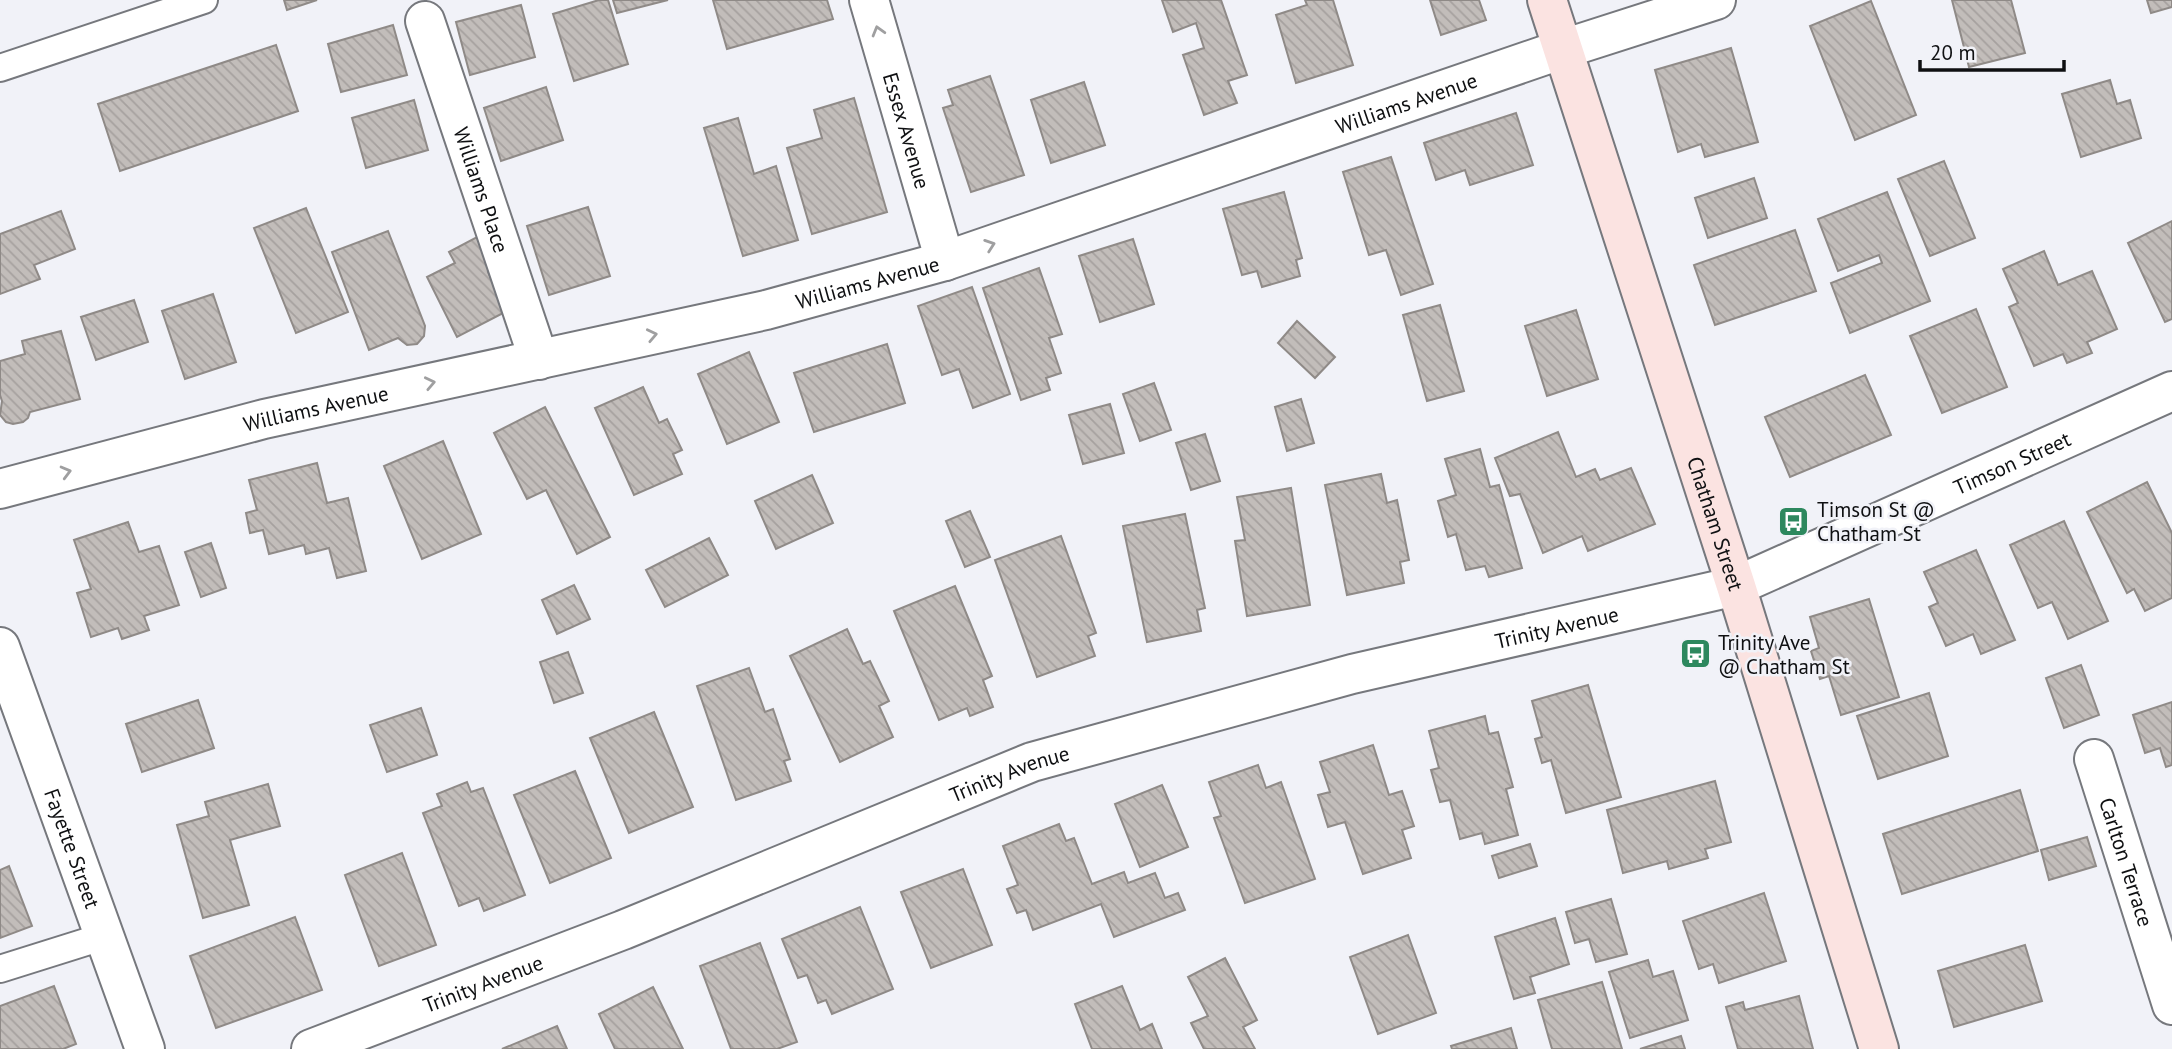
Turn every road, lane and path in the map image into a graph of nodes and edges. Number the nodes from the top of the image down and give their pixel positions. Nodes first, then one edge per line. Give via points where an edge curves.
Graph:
1 (204, 0) edge
2 (869, 0) edge
3 (1547, 0) edge
4 (1716, 0) edge
5 (425, 21) dead end
6 (1563, 49) junction
7 (0, 68) edge
8 (945, 261) junction
9 (539, 360) junction
10 (2172, 391) edge
11 (0, 489) edge
12 (1737, 586) junction
13 (0, 647) edge
14 (2094, 759) dead end
15 (105, 936) junction
16 (0, 969) edge
17 (2172, 1005) edge
18 (145, 1049) edge
19 (311, 1049) edge
20 (1879, 1049) edge

1 - 7 lane
8 -> 2 street, Essex Avenue
3 - 6 main road, Chatham Street
4 - 6 street, Williams Avenue
5 - 9 street, Williams Place
8 -> 6 street, Williams Avenue
6 - 12 main road, Chatham Street
9 -> 8 street, Williams Avenue via 766,310
11 -> 9 street, Williams Avenue via 264,419
10 - 12 street, Timson Street
12 - 19 street, Trinity Avenue via 1352,674 1032,762 624,930
12 - 20 main road, Chatham Street
13 - 15 street, Fayette Street
14 - 17 street, Carlton Terrace
15 - 16 lane
15 - 18 street, Fayette Street

